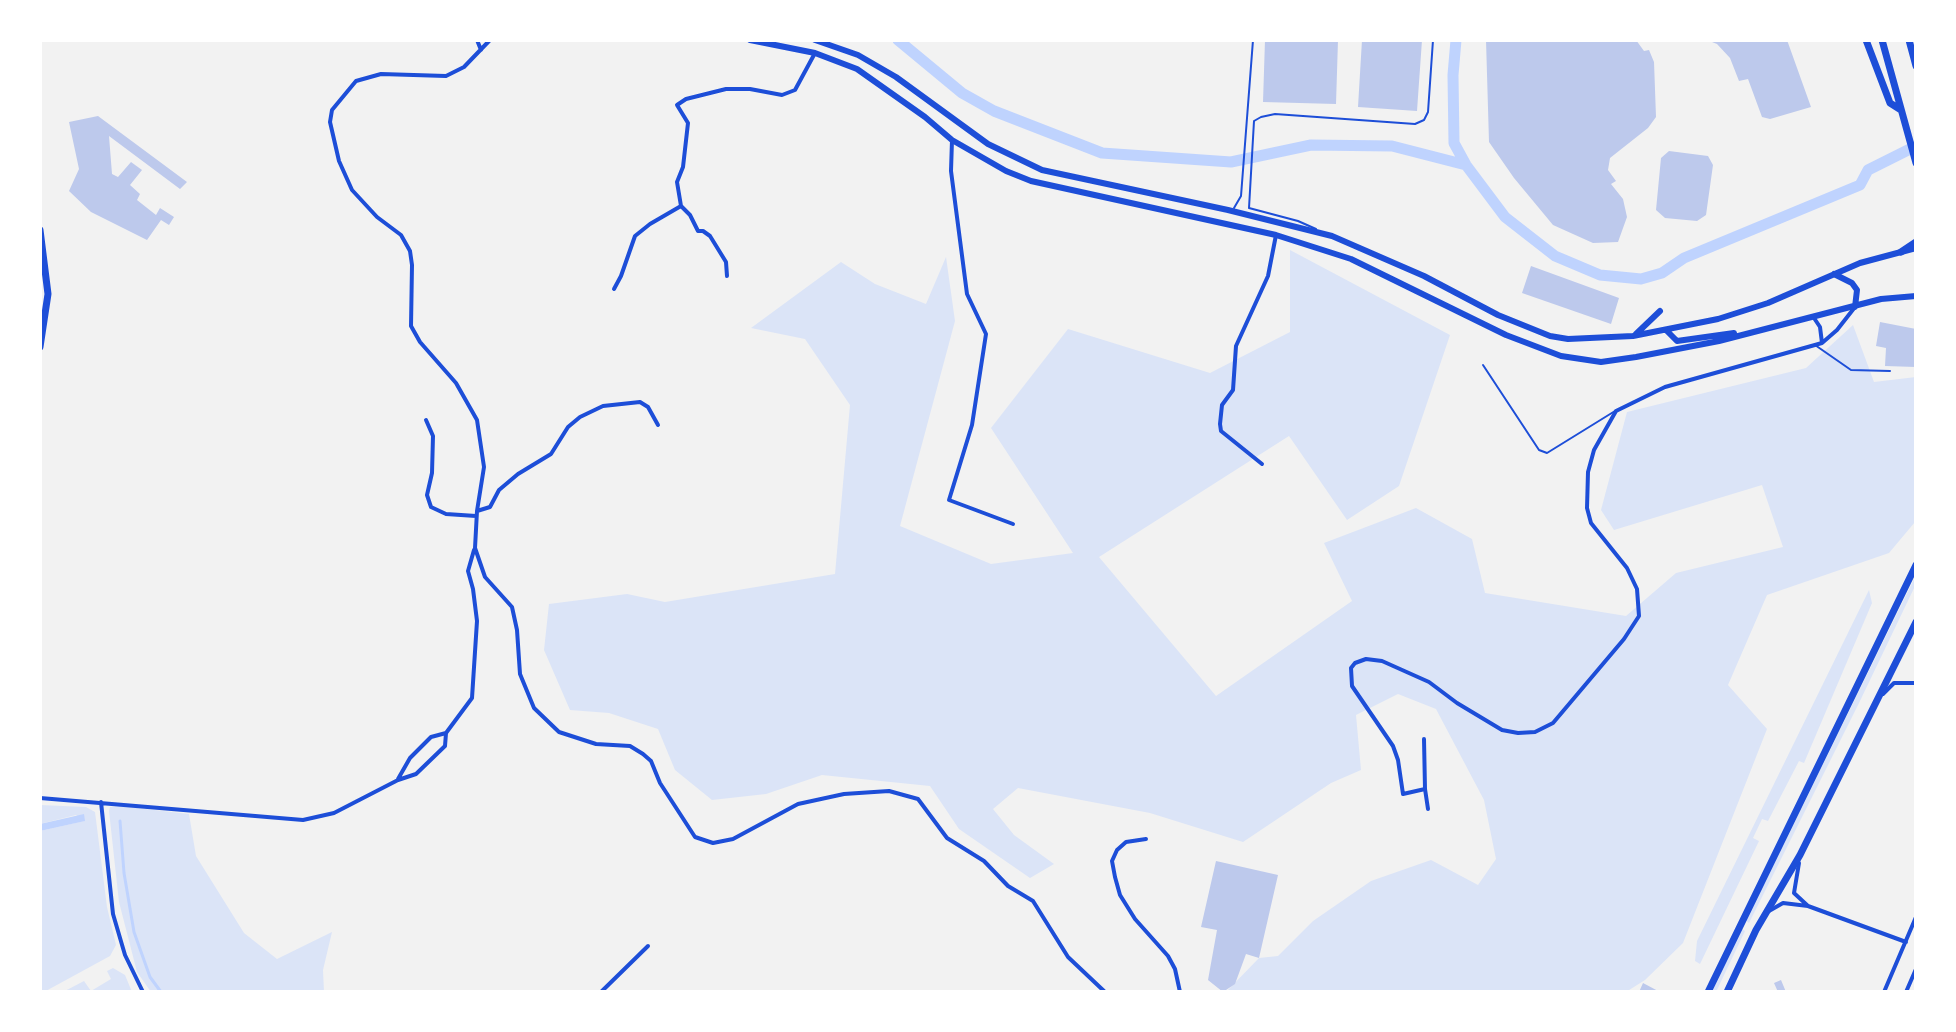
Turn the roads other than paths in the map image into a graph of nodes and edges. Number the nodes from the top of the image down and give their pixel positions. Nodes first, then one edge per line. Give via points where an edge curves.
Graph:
1 (477, 40) edge
2 (490, 40) edge
3 (750, 40) edge
4 (815, 40) edge
5 (1253, 40) edge
6 (1433, 40) edge
7 (1866, 40) edge
8 (1882, 40) edge
9 (1909, 40) edge
10 (481, 50) junction
11 (815, 53) junction
12 (1916, 66) edge
13 (1901, 110) junction
14 (952, 140) junction
15 (1916, 162) edge
16 (681, 206) junction
17 (1228, 210) junction
18 (40, 230) edge
19 (1276, 235) junction
20 (1332, 236) junction
21 (1916, 245) edge
22 (1901, 252) joint
23 (1834, 274) junction
24 (47, 275) junction
25 (727, 276) dead end
26 (40, 282) edge
27 (614, 289) dead end
28 (1916, 296) edge
29 (1855, 307) junction
30 (1660, 311) dead end
31 (1814, 318) junction
32 (1666, 330) junction
33 (1750, 332) junction
34 (1633, 336) junction
35 (1822, 343) junction
36 (1814, 345) junction
37 (40, 347) edge
38 (1483, 365) dead end
39 (1890, 371) dead end
40 (1616, 411) junction
41 (426, 420) dead end
42 (658, 425) dead end
43 (1262, 464) dead end
44 (476, 514) junction
45 (1013, 524) dead end
46 (475, 548) junction
47 (1916, 565) edge
48 (1916, 622) edge
49 (1916, 683) edge
50 (1881, 695) junction
51 (446, 733) junction
52 (1424, 739) dead end
53 (398, 780) junction
54 (1425, 789) junction
55 (40, 798) edge
56 (101, 802) junction
57 (1428, 809) dead end
58 (1146, 839) dead end
59 (1800, 855) junction
60 (1808, 906) junction
61 (1769, 912) junction
62 (1916, 917) edge
63 (1906, 942) junction
64 (648, 946) dead end
65 (1916, 969) edge
66 (143, 992) edge
67 (601, 992) edge
68 (1105, 992) edge
69 (1180, 992) edge
70 (1708, 992) edge
71 (1727, 992) edge
72 (1884, 992) edge
73 (1906, 992) edge

1 - 10 street
2 - 10 street
3 - 11 main road
4 - 17 main road via 858,55 988,144 1042,170
5 - 17 lane via 1241,196
6 - 20 lane via 1424,120 1415,124 1275,114 1254,121 1249,208
7 - 13 main road via 1890,103
8 - 13 main road
9 - 12 main road
10 - 44 street via 446,76 381,74 356,81 332,110 330,122 352,190 401,235 410,251 411,326 456,383 477,420 484,467
11 - 14 main road via 857,69
11 - 16 street via 795,90 782,95 726,89 677,105 688,123 677,182
13 - 15 main road
14 - 19 main road via 1031,181
14 - 45 street via 951,171 967,294 986,334 972,425 949,500
16 - 25 street via 698,231 710,236 726,262
16 - 27 street via 635,236
17 - 20 main road
18 - 24 main road
19 - 33 main road via 1351,259 1561,356 1616,361
19 - 43 street via 1268,276 1236,346 1233,390 1222,405 1220,424 1221,431
20 - 34 main road via 1550,336
21 - 22 main road
22 - 23 main road
23 - 29 main road via 1857,290
23 - 32 main road via 1757,307
24 - 26 main road
24 - 37 main road
28 - 29 main road
29 - 31 main road
29 - 35 street
30 - 34 main road
31 - 33 main road
31 - 35 street
32 - 33 main road via 1677,341
32 - 34 main road
35 - 36 street
36 - 39 lane via 1851,370
36 - 40 street via 1665,387
38 - 40 lane via 1539,450 1547,453
40 - 54 street via 1594,450 1587,508 1591,523 1627,568 1637,589 1639,616 1553,723 1535,732 1502,730 1429,682 1382,661 1366,659 1351,668 1352,686 1393,746 1403,794
41 - 44 street via 433,436 427,495 431,507 446,514
42 - 44 street via 640,402 603,406 568,427 551,454 518,474 499,490 490,507
44 - 46 street
46 - 51 street via 468,563 477,621 472,698
46 - 68 street via 485,577 512,607 520,674 534,708 559,732 596,744 630,746 643,754 695,837 713,843 733,839 798,804 844,794 889,791 918,799 947,838 1033,901 1068,957
47 - 70 main road
48 - 50 main road
49 - 50 street via 1894,683
50 - 59 main road
51 - 53 street via 431,737
51 - 53 street via 445,746 426,765
52 - 54 street
53 - 56 street via 334,813 303,820
54 - 57 street
55 - 56 street
56 - 66 street via 113,914
58 - 69 street via 1126,842 1117,850 1112,861 1115,877 1135,919 1168,956
59 - 60 street via 1794,893
59 - 61 main road
60 - 61 street via 1783,903
60 - 63 street
61 - 71 main road
62 - 63 street
63 - 72 street
64 - 67 street
65 - 73 street

